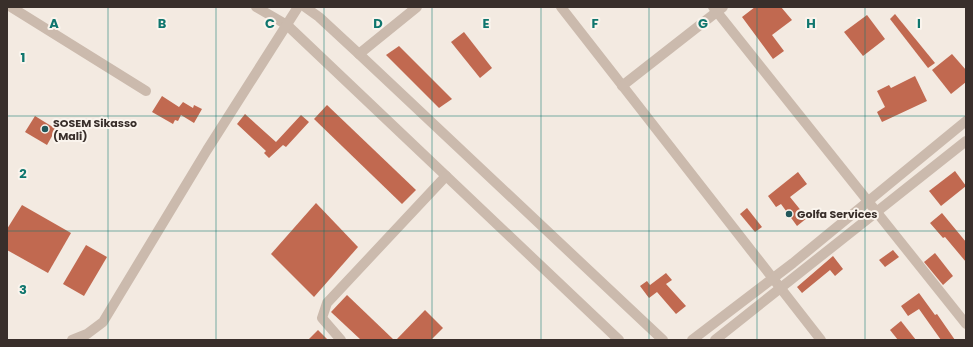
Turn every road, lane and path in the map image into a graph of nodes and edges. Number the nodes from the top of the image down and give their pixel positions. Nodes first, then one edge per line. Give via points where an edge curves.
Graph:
1 (11, 7) edge
2 (256, 7) edge
3 (298, 7) edge
4 (305, 7) edge
5 (417, 7) edge
6 (561, 7) edge
7 (717, 9) edge
8 (287, 25) junction
9 (359, 54) junction
10 (622, 86) junction
11 (146, 91) dead end
12 (962, 124) edge
13 (966, 135) edge
14 (966, 141) edge
15 (446, 176) junction
16 (868, 201) junction
17 (877, 212) junction
18 (772, 279) junction
19 (780, 289) junction
20 (966, 324) edge
21 (72, 340) edge
22 (341, 340) edge
23 (619, 340) edge
24 (663, 340) edge
25 (692, 340) edge
26 (716, 340) edge
27 (821, 340) edge

1 - 11 street
2 - 8 street
3 - 8 street
4 - 9 street
5 - 9 street
6 - 10 street
7 - 10 street
7 - 16 street
8 - 15 street
8 - 21 street via 102,322 87,334
9 - 24 street
10 - 18 street
12 - 13 street
12 - 16 street
14 - 17 street
15 - 22 street via 327,303 322,318
15 - 23 street
16 - 17 street
16 - 18 street
17 - 19 street
17 - 20 street
18 - 19 street
18 - 25 street
19 - 26 street
19 - 27 street

